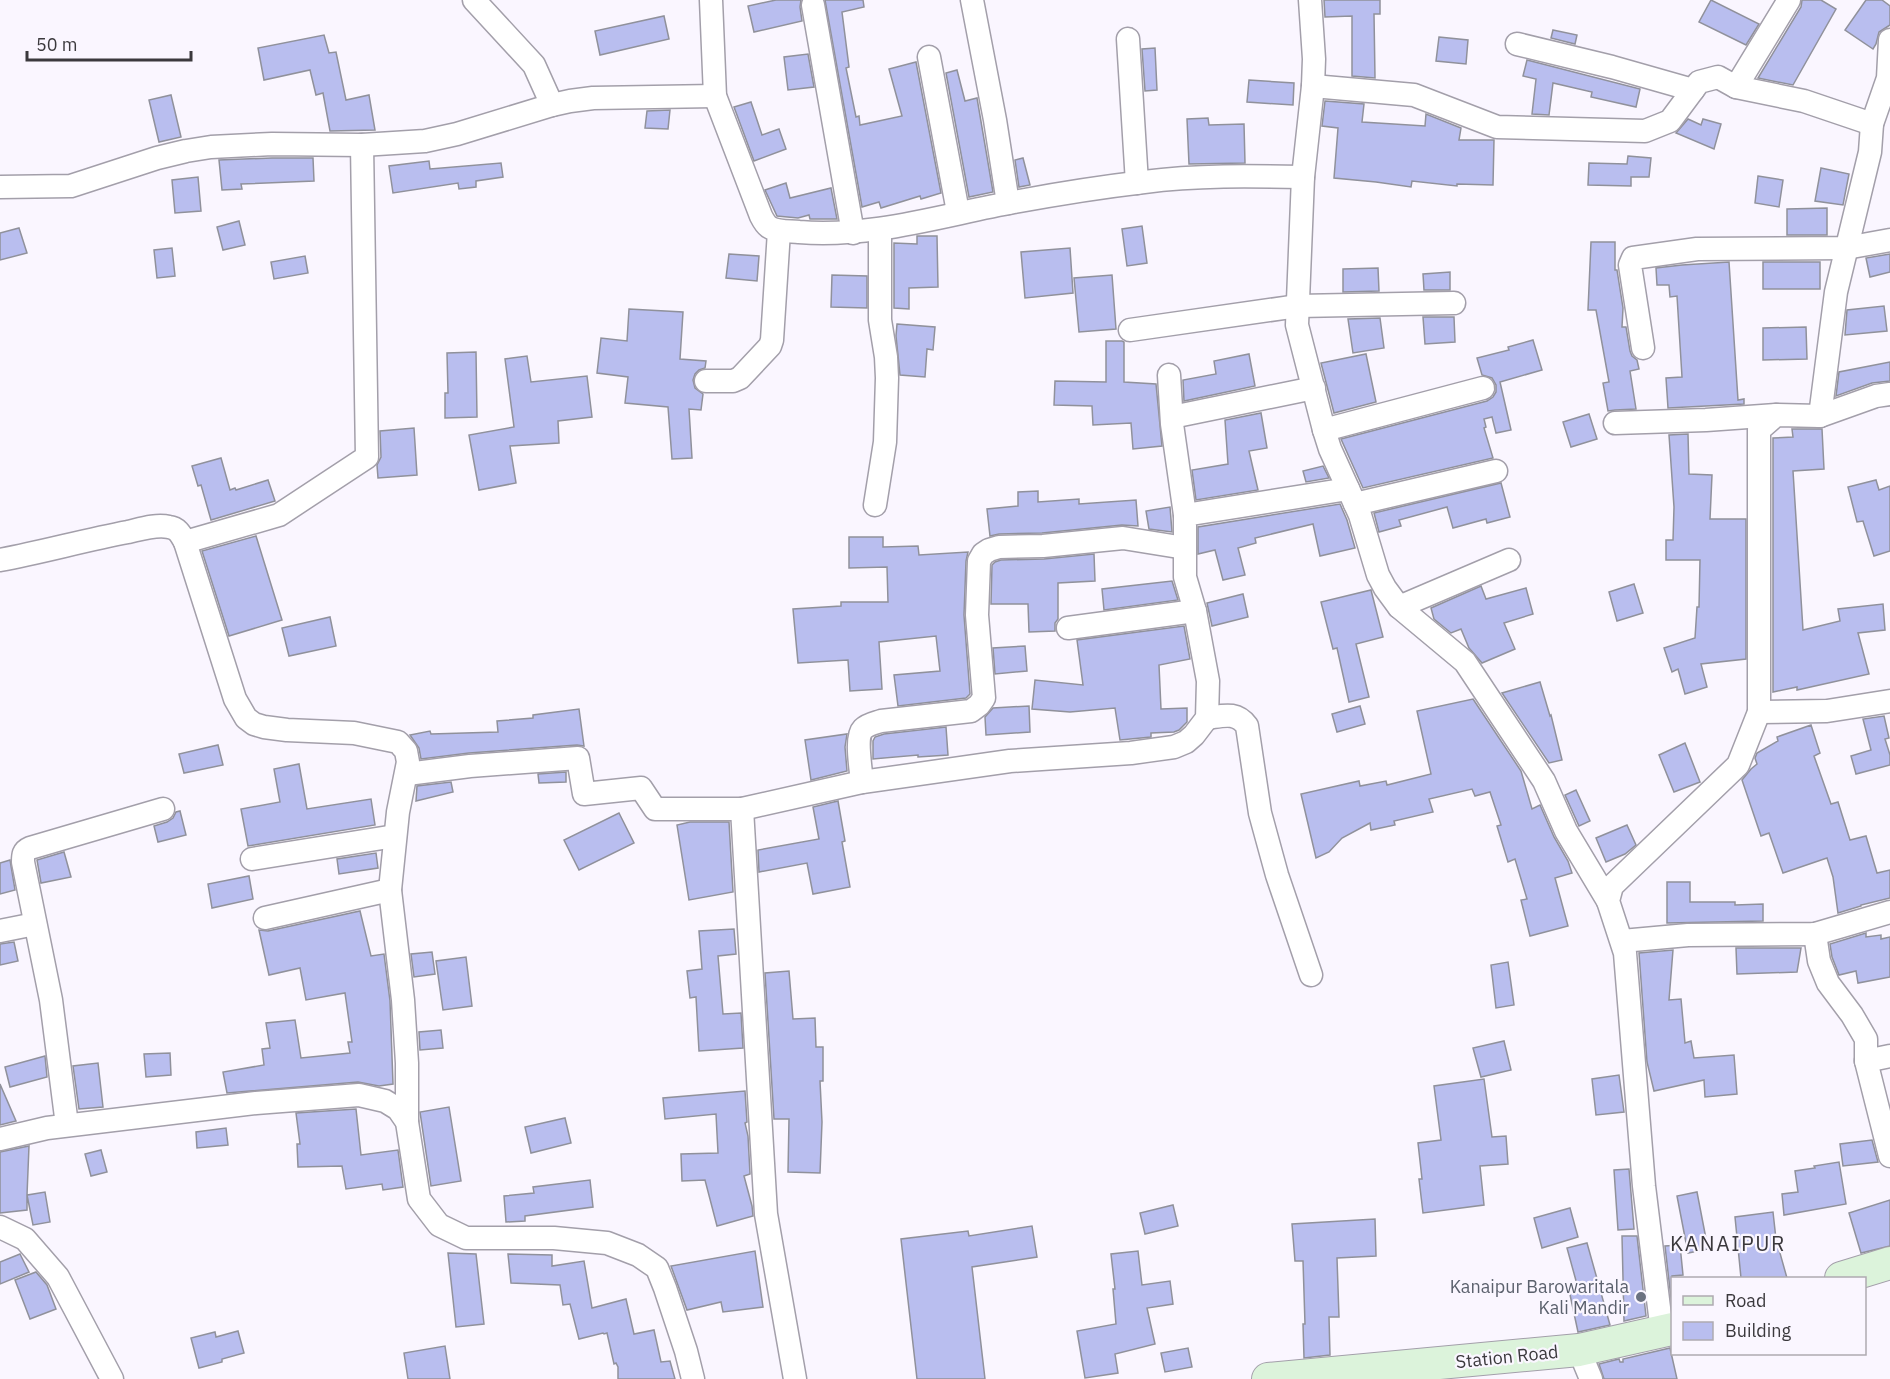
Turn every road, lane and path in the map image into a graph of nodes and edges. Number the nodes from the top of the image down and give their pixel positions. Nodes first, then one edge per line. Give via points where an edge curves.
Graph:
1 (474, 0) edge
2 (711, 0) edge
3 (972, 0) edge
4 (1310, 0) edge
5 (1789, 0) edge
6 (813, 5) dead end
7 (1128, 39) dead end
8 (1890, 40) edge
9 (1517, 44) dead end
10 (929, 57) dead end
11 (1889, 78) edge
12 (1313, 86) junction
13 (1736, 87) junction
14 (1693, 90) junction
15 (715, 96) junction
16 (552, 105) junction
17 (1872, 124) junction
18 (362, 145) junction
19 (1303, 177) junction
20 (1137, 183) junction
21 (0, 187) edge
22 (1008, 203) junction
23 (958, 212) junction
24 (880, 230) junction
25 (779, 231) junction
26 (853, 233) junction
27 (1890, 240) edge
28 (1846, 248) junction
29 (1454, 303) dead end
30 (1298, 306) junction
31 (1130, 330) dead end
32 (1643, 348) dead end
33 (1169, 375) dead end
34 (706, 381) dead end
35 (1314, 388) junction
36 (1483, 388) dead end
37 (1890, 394) edge
38 (1776, 415) junction
39 (1820, 416) junction
40 (1172, 417) junction
41 (1615, 423) dead end
42 (1324, 430) junction
43 (1496, 471) dead end
44 (1352, 497) junction
45 (875, 505) dead end
46 (1185, 515) junction
47 (185, 542) junction
48 (1185, 548) junction
49 (0, 560) edge
50 (1509, 560) dead end
51 (1399, 608) junction
52 (1195, 611) junction
53 (1068, 628) dead end
54 (1890, 701) edge
55 (1759, 712) junction
56 (1207, 718) junction
57 (406, 774) junction
58 (862, 782) junction
59 (163, 809) dead end
60 (742, 809) junction
61 (395, 836) junction
62 (252, 859) dead end
63 (390, 890) junction
64 (1608, 901) junction
65 (1890, 912) edge
66 (265, 918) dead end
67 (35, 924) junction
68 (0, 931) edge
69 (1815, 934) junction
70 (1622, 941) junction
71 (1311, 975) dead end
72 (1890, 1056) edge
73 (1866, 1061) junction
74 (407, 1122) junction
75 (67, 1125) junction
76 (0, 1139) edge
77 (1890, 1155) edge
78 (0, 1227) edge
79 (1890, 1263) edge
80 (1844, 1277) edge
81 (1667, 1331) edge
82 (1579, 1350) junction
83 (1451, 1371) edge
84 (112, 1379) edge
85 (693, 1379) edge
86 (795, 1379) edge
87 (1268, 1379) edge
88 (1591, 1379) edge

1 - 16 street via 534,65
2 - 15 street
3 - 22 street
4 - 12 street
5 - 13 street
6 - 26 street
7 - 20 street
8 - 11 street
9 - 14 street
10 - 23 street
11 - 17 street
12 - 14 street via 1414,95 1497,127 1645,131 1670,121
12 - 19 street
13 - 14 street via 1718,77 1699,82
13 - 17 street via 1804,101
15 - 16 street via 593,98
15 - 25 street via 761,216 765,224
16 - 18 street via 425,141
17 - 28 street via 1870,152
18 - 21 street via 211,147 157,158 71,186
18 - 47 street via 366,457 279,515
19 - 20 street via 1229,175
19 - 30 street
20 - 22 street
22 - 23 street
23 - 24 street
24 - 26 street
24 - 45 street via 880,320 887,378 885,441
25 - 26 street
25 - 34 street via 770,346 740,378
27 - 28 street
28 - 32 street via 1697,249 1633,258 1630,265
28 - 39 street via 1836,292
29 - 30 street
30 - 31 street
30 - 35 street via 1297,325
33 - 40 street
35 - 40 street
35 - 42 street
36 - 42 street
37 - 39 street
38 - 39 street
38 - 41 street
38 - 55 street via 1759,429
40 - 46 street
42 - 44 street
43 - 44 street
44 - 46 street
44 - 51 street via 1378,575
46 - 48 street
47 - 49 street via 172,527 160,525
47 - 57 street via 235,699 246,718 264,727 354,733 398,742 406,751
48 - 52 street via 1185,577
48 - 58 street via 1123,538 989,549 979,561 977,615 984,698 971,711 869,724 861,730 859,739
50 - 51 street
51 - 64 street via 1465,662 1544,781 1566,831
52 - 53 street
52 - 56 street via 1208,681
54 - 55 street via 1827,711
55 - 64 street via 1738,765 1612,886
56 - 58 street via 1194,735 1174,747 1010,761
56 - 71 street via 1236,716 1247,726 1260,813
57 - 60 street via 578,758 584,794 641,788 654,809
57 - 61 street
58 - 60 street
59 - 67 street via 26,850 23,862
60 - 86 street via 766,1214
61 - 62 street
61 - 63 street
63 - 66 street
63 - 74 street via 403,1000
64 - 70 street
65 - 69 street
67 - 68 street
67 - 75 street via 51,1000
69 - 70 street via 1688,935
69 - 73 street via 1819,961 1828,982 1866,1039
70 - 81 street via 1644,1186
72 - 73 street
73 - 77 street
74 - 75 street via 398,1108 359,1095 256,1102
74 - 85 street via 419,1198 439,1225 466,1238 554,1238 607,1243 638,1255 657,1268
75 - 76 street
78 - 84 street via 25,1239 58,1277
79 - 80 main road
81 - 82 main road, Station Road
82 - 83 main road, Station Road
82 - 88 street
83 - 87 main road, Station Road

